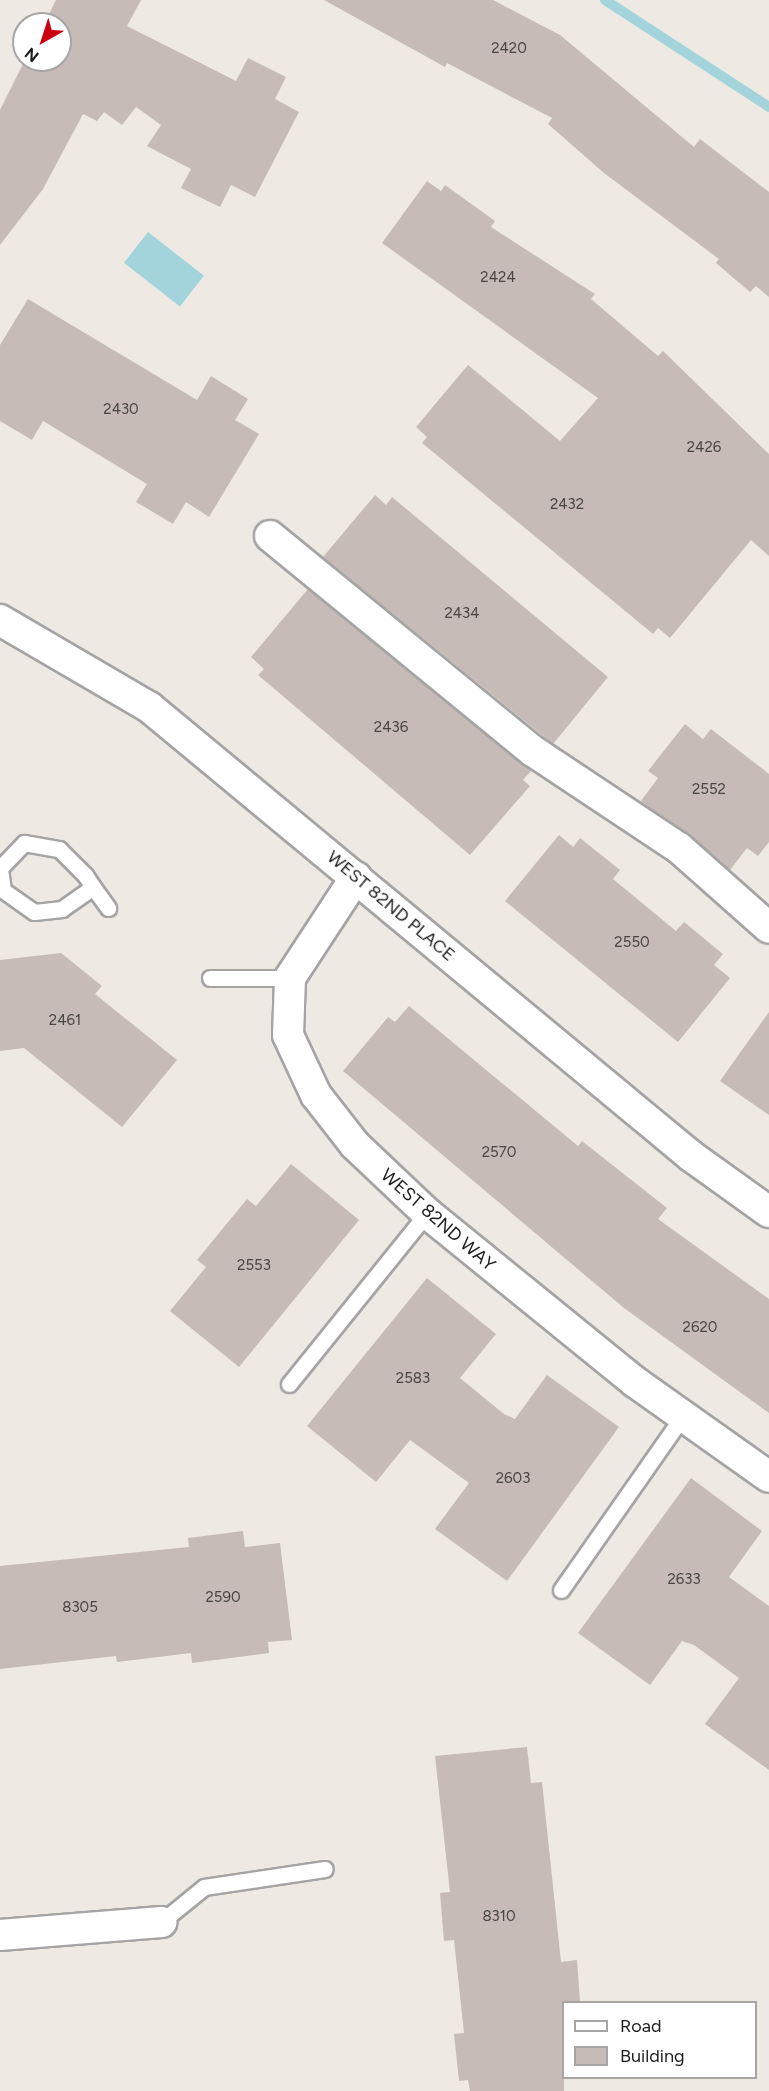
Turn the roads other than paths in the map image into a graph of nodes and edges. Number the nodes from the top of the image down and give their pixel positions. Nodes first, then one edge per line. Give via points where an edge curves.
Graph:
1 (270, 536) dead end
2 (0, 620) edge
3 (356, 877) junction
4 (93, 887) junction
5 (108, 908) dead end
6 (769, 928) edge
7 (210, 978) dead end
8 (290, 978) junction
9 (769, 1212) edge
10 (427, 1213) junction
11 (289, 1383) dead end
12 (682, 1416) junction
13 (769, 1477) edge
14 (561, 1590) dead end
15 (325, 1869) dead end
16 (161, 1922) joint
17 (0, 1935) edge

1 - 6 street via 533,750 679,848
2 - 3 street, WEST 82ND PLACE via 149,707
3 - 8 street
3 - 9 street, WEST 82ND PLACE via 691,1156
4 - 4 lane via 60,849 24,843 0,868 3,890 34,912 63,909
4 - 5 lane
7 - 8 lane
8 - 10 street, WEST 82ND WAY via 288,1035 316,1095 355,1145
10 - 11 lane
10 - 12 street, WEST 82ND WAY
12 - 13 street, WEST 82ND WAY
12 - 14 lane
15 - 16 lane via 204,1887
16 - 17 street

